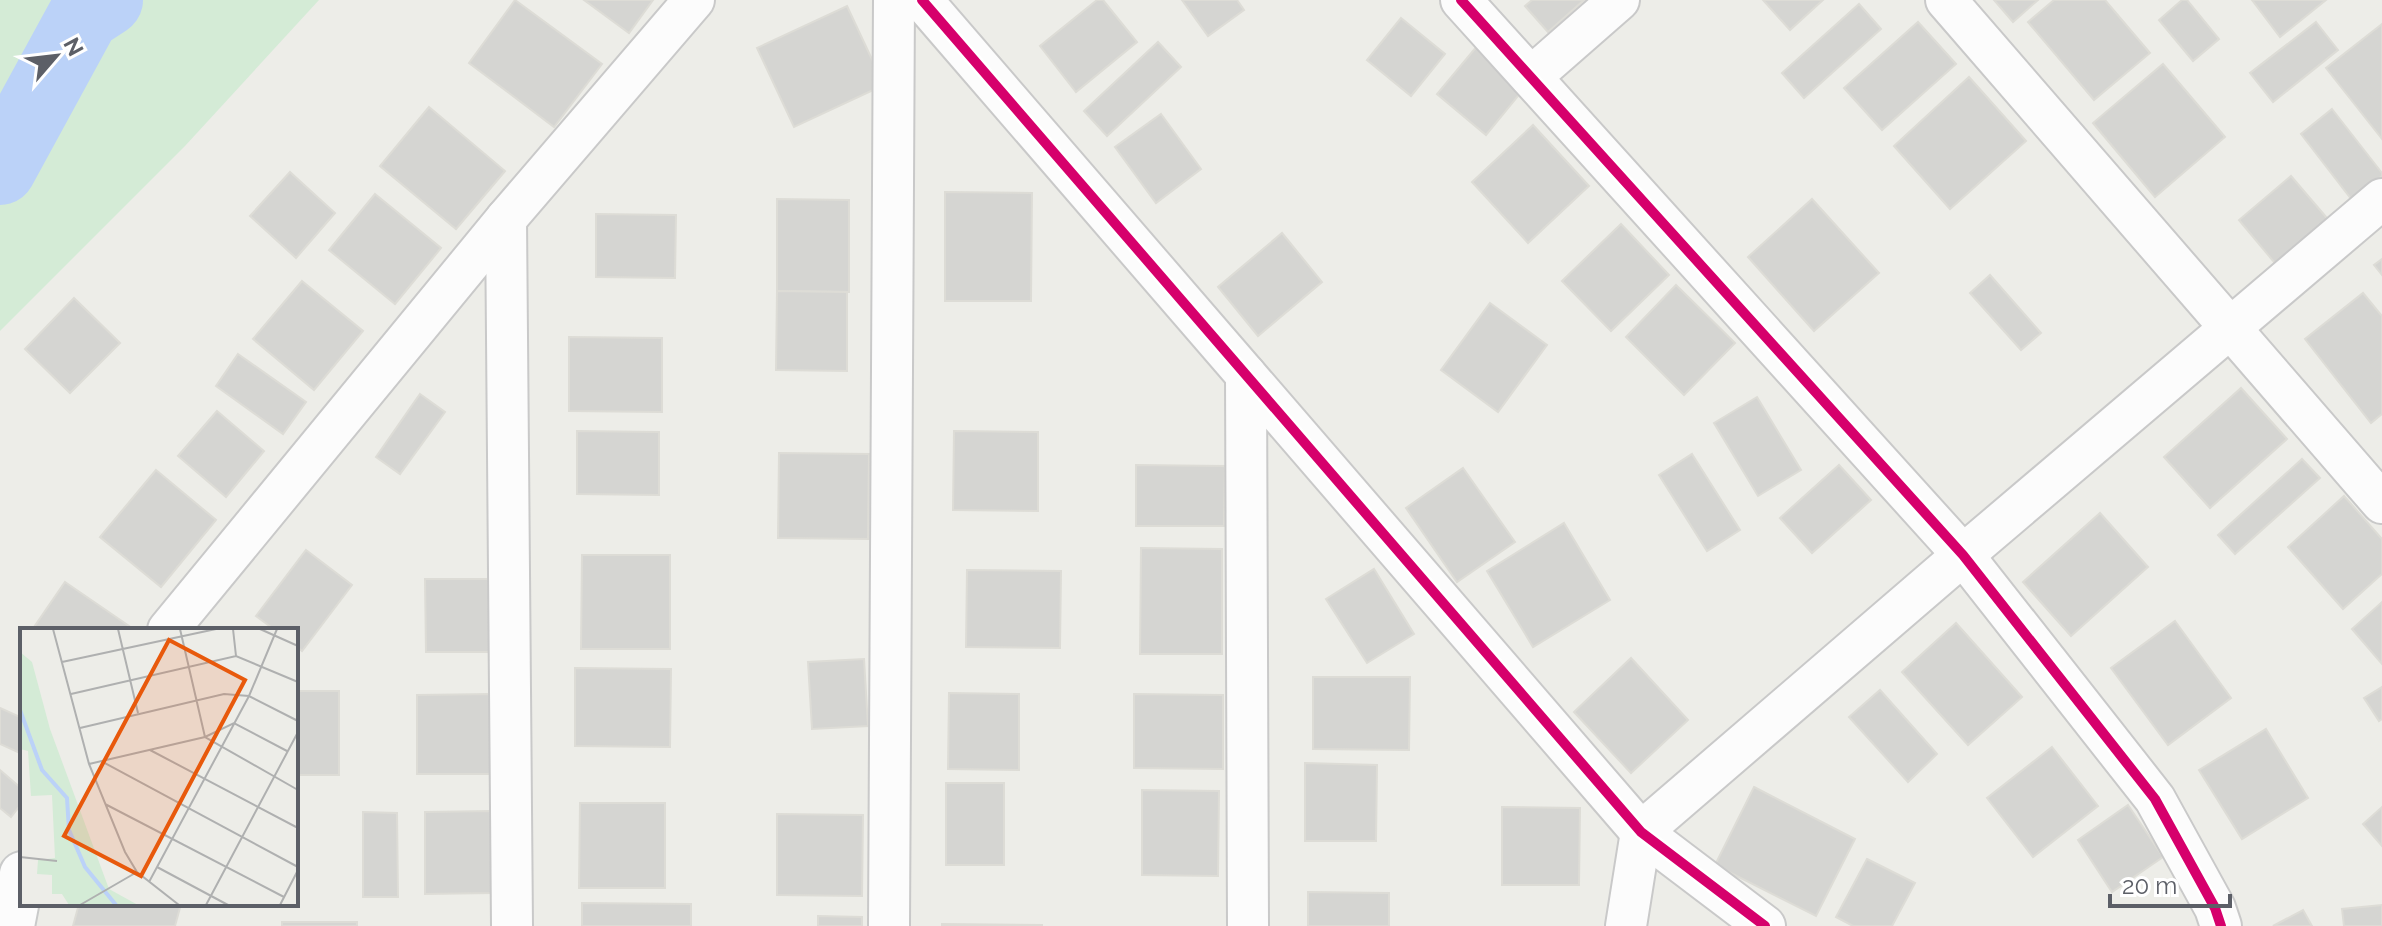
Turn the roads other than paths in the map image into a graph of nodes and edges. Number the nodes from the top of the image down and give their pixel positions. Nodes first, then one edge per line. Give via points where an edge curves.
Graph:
1 (694, 0) edge
2 (894, 0) edge
3 (922, 0) edge
4 (1461, 0) edge
5 (1619, 0) edge
6 (1946, 0) edge
7 (1531, 77) junction
8 (2382, 199) edge
9 (506, 219) junction
10 (2230, 328) junction
11 (1246, 375) junction
12 (2382, 503) edge
13 (1963, 555) junction
14 (170, 628) edge
15 (1641, 832) junction
16 (0, 846) edge
17 (20, 861) edge
18 (20, 884) edge
19 (12, 926) edge
20 (512, 926) edge
21 (889, 926) edge
22 (1248, 926) edge
23 (1626, 926) edge
24 (1765, 926) edge
25 (2221, 926) edge

1 - 9 street
2 - 21 street
3 - 11 street
4 - 7 street
5 - 7 street
6 - 10 street
7 - 13 street
8 - 10 street
9 - 14 street
9 - 20 street
10 - 12 street
10 - 13 street
11 - 15 street
11 - 22 street
13 - 15 street
13 - 25 street via 2155,799
15 - 23 street
15 - 24 street
16 - 17 street
18 - 19 street

